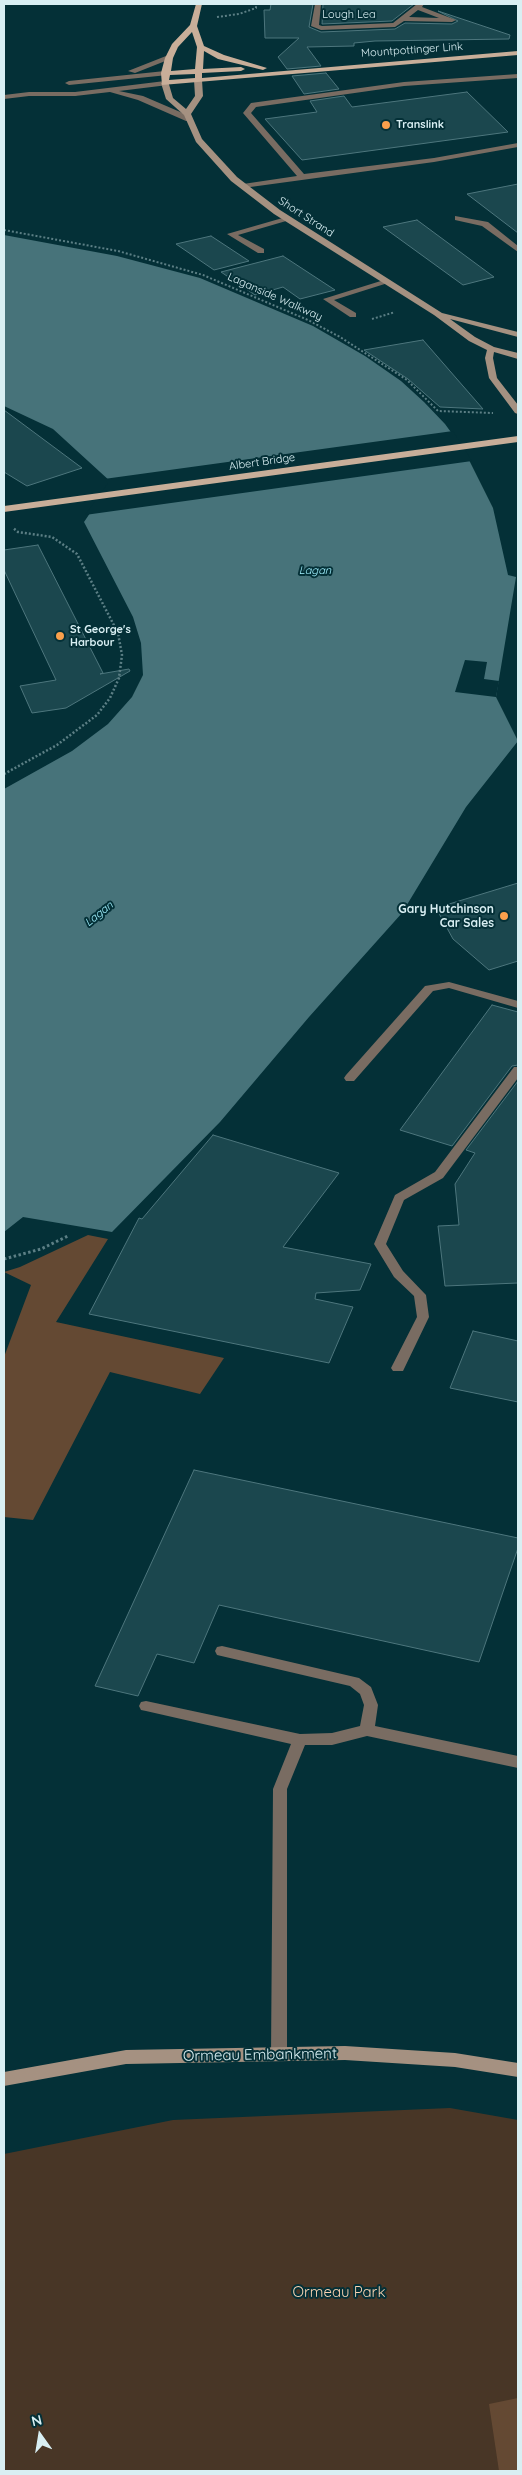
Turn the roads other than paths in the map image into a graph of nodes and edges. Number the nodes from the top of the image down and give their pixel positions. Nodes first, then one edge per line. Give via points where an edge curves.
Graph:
1 (199, 4) edge
2 (318, 4) edge
3 (419, 6) edge
4 (404, 19) junction
5 (194, 23) junction
6 (201, 47) junction
7 (518, 53) edge
8 (169, 58) junction
9 (264, 68) junction
10 (199, 70) junction
11 (306, 70) junction
12 (166, 73) junction
13 (518, 76) edge
14 (95, 80) junction
15 (198, 80) junction
16 (165, 83) junction
17 (106, 90) junction
18 (29, 94) junction
19 (4, 97) edge
20 (188, 117) junction
21 (518, 145) edge
22 (302, 177) junction
23 (243, 186) junction
24 (458, 218) dead end
25 (288, 219) junction
26 (518, 250) edge
27 (261, 251) dead end
28 (387, 282) junction
29 (437, 313) junction
30 (353, 315) dead end
31 (518, 334) edge
32 (491, 349) junction
33 (518, 356) edge
34 (518, 411) edge
35 (518, 439) edge
36 (4, 509) edge
37 (518, 1004) edge
38 (518, 1070) edge
39 (350, 1078) dead end
40 (398, 1368) dead end
41 (222, 1650) dead end
42 (146, 1706) dead end
43 (367, 1730) junction
44 (300, 1740) junction
45 (518, 1762) edge
46 (279, 2054) junction
47 (518, 2070) edge
48 (4, 2079) edge

1 - 5 main road
2 - 4 street, Lough Lea via 315,26 321,28 395,26
3 - 4 street, Lough Lea
3 - 4 street, Lough Lea via 452,20
5 - 6 main road
5 - 8 main road
6 - 9 main road via 221,57
6 - 10 main road
7 - 11 main road, Mountpottinger Link
8 - 12 main road
8 - 14 street
9 - 10 main road, Mountpottinger Link
9 - 11 main road, Mountpottinger Link
10 - 12 main road, Mountpottinger Link
10 - 15 main road
11 - 15 main road, Mountpottinger Link
12 - 14 street
12 - 16 main road
13 - 22 street via 404,84 254,105 247,113
14 - 18 street
15 - 16 main road, Mountpottinger Link
15 - 20 main road via 198,96
16 - 17 street
16 - 20 main road, Short Strand via 170,99
17 - 18 street
17 - 20 street via 140,98
18 - 19 street
20 - 23 main road, Short Strand via 199,140
21 - 22 street via 434,160
22 - 23 street
23 - 25 main road, Short Strand
24 - 26 street via 485,224
25 - 27 street via 232,234
25 - 28 main road, Short Strand
28 - 29 main road, Short Strand
28 - 30 street via 327,299
29 - 31 main road, Short Strand
29 - 32 main road, Short Strand
32 - 33 main road, Short Strand
32 - 34 main road via 493,378
35 - 36 main road, Albert Bridge
37 - 39 street via 449,985 430,988
38 - 40 street via 438,1175 399,1198 380,1244 398,1274 420,1295 423,1317
41 - 43 street via 354,1682 366,1691 371,1705
42 - 44 street
43 - 44 street via 332,1739
43 - 45 street
44 - 46 street via 280,1789
46 - 47 main road, Ormeau Embankment via 345,2053 455,2060
46 - 48 main road, Ormeau Embankment via 126,2057

